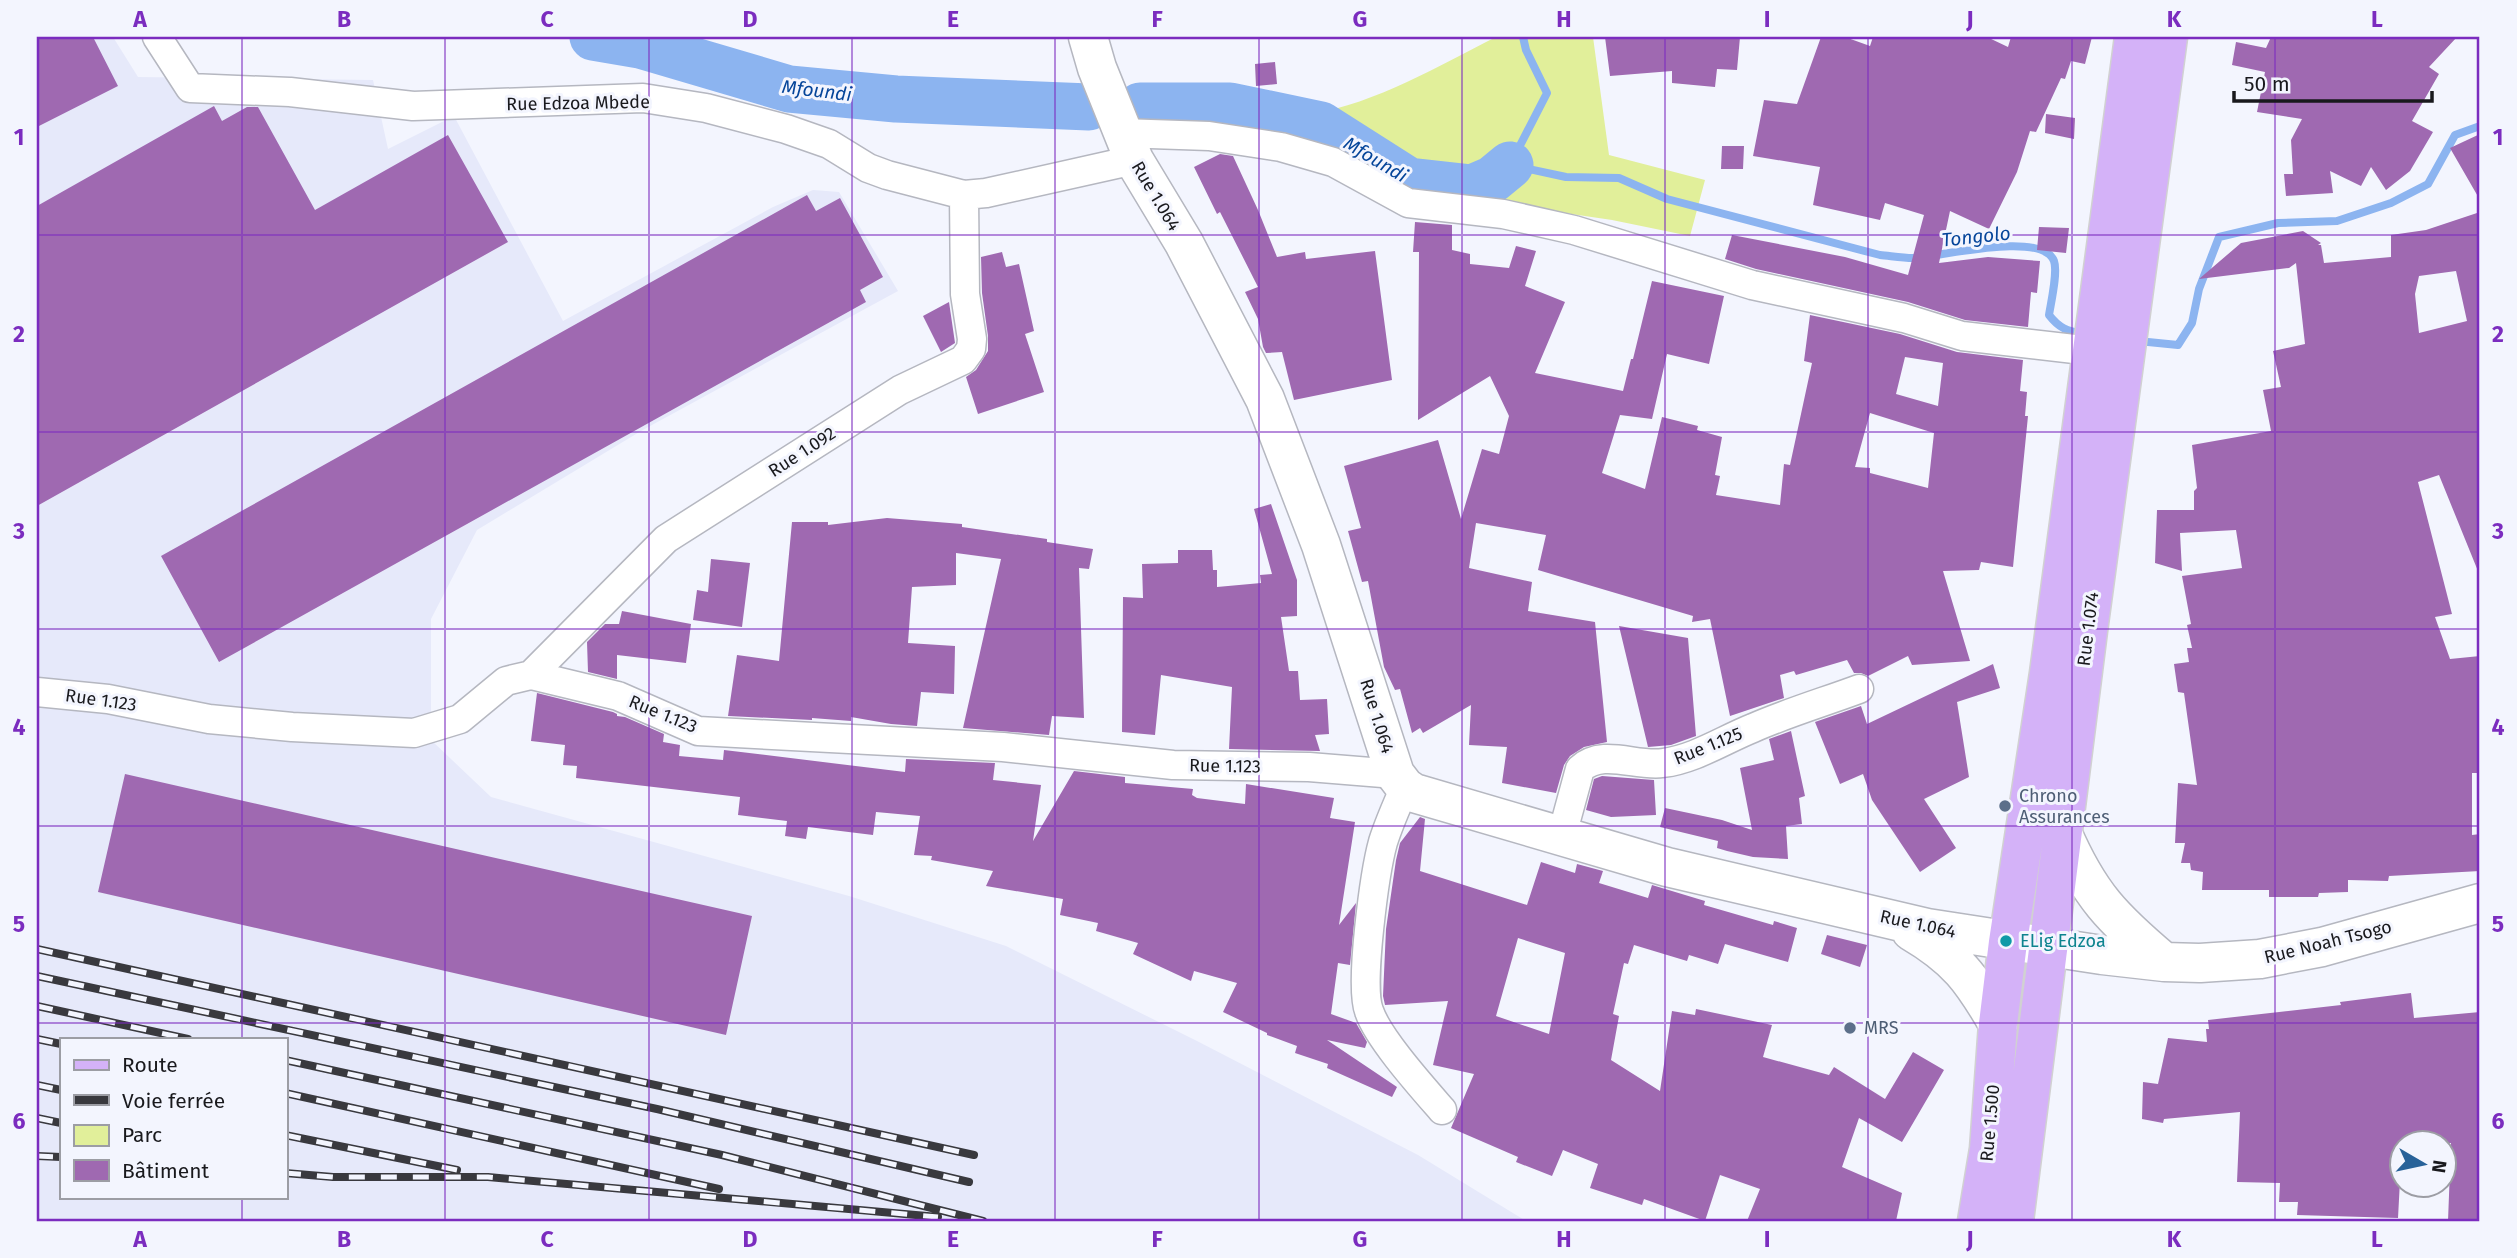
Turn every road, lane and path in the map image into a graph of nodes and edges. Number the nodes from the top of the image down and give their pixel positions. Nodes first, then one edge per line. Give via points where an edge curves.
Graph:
1 (157, 37) edge
2 (1088, 37) edge
3 (2134, 37) edge
4 (2168, 37) edge
5 (1128, 146) junction
6 (964, 195) junction
7 (2108, 352) junction
8 (2072, 629) junction
9 (531, 675) junction
10 (1859, 689) dead end
11 (37, 692) edge
12 (1400, 780) junction
13 (2062, 832) junction
14 (1562, 835) junction
15 (2480, 903) edge
16 (1870, 914) junction
17 (2008, 942) junction
18 (2048, 948) junction
19 (2164, 962) junction
20 (1998, 1024) junction
21 (1442, 1110) dead end
22 (1977, 1221) edge
23 (2014, 1221) edge

1 - 6 street, Rue Edzoa Mbede via 190,88 290,92 413,106 643,98 706,108 786,129 829,144 867,169
2 - 5 main road, Rue 1.064
3 - 7 main road, Rue 1.074
4 - 7 main road, Rue 1.074
5 - 6 street, Rue Edzoa Mbede via 986,194
5 - 7 street, Rue Edzoa Mbede via 1209,136 1281,147 1333,162 1408,203 1503,214 1574,230 1752,285 1962,335
5 - 12 main road, Rue 1.064 via 1265,399 1321,545
6 - 9 street, Rue 1.092 via 965,294 972,339 963,360 900,390 666,539
7 - 8 main road, Rue 1.074
8 - 13 main road, Rue 1.074
8 - 17 main road, Rue 1.074
9 - 11 street, Rue 1.123 via 506,681 460,719 414,733 209,719 108,699
9 - 12 street, Rue 1.123 via 618,696 698,731 1003,747 1173,765 1309,767
10 - 14 street, Rue 1.125 via 1686,758 1660,764 1587,762 1580,769
12 - 14 main road, Rue 1.064 via 1414,793
12 - 21 street via 1380,856 1364,993 1369,1013 1384,1036
13 - 18 main road, Rue 1.074
13 - 19 main road via 2074,861 2105,909
14 - 16 main road, Rue 1.064 via 1667,867
15 - 19 main road, Rue Noah Tsogo via 2272,957
16 - 17 main road, Rue 1.064
16 - 20 main road via 1908,930 1955,961
17 - 18 main road, Rue 1.064
17 - 20 main road, Rue 1.074
18 - 19 main road, Rue Noah Tsogo
18 - 23 main road, Rue 1.074
20 - 22 main road, Rue 1.500 via 1989,1149

